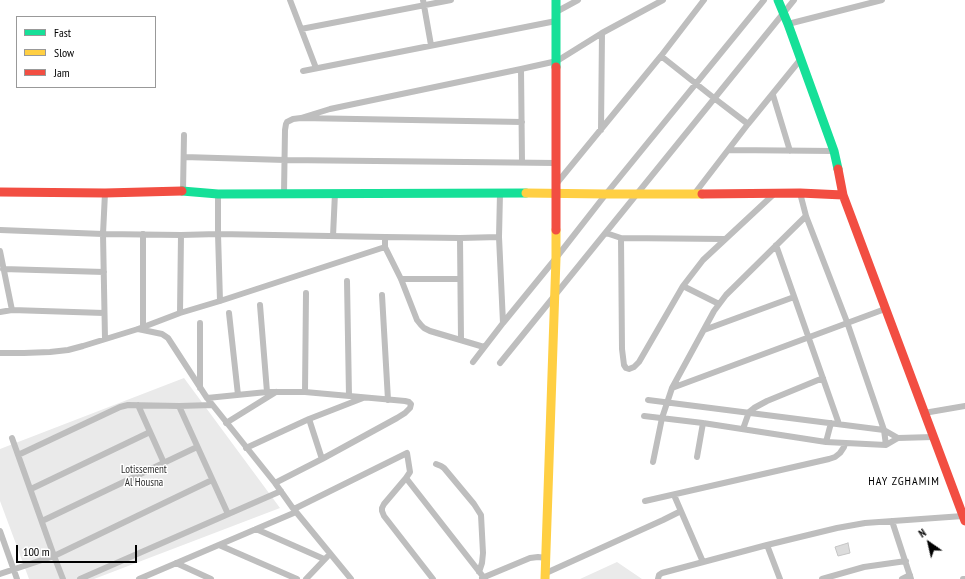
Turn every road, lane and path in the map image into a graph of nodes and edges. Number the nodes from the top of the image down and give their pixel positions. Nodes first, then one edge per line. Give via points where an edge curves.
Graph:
1 (290, 0) edge
2 (451, 0) edge
3 (556, 0) edge
4 (578, 0) edge
5 (663, 0) edge
6 (704, 0) edge
7 (764, 0) edge
8 (778, 0) edge
9 (794, 0) edge
10 (882, 0) edge
11 (423, 3) edge
12 (783, 13) junction
13 (556, 16) junction
14 (788, 24) junction
15 (301, 29) junction
16 (602, 33) junction
17 (431, 45) junction
18 (661, 56) junction
19 (800, 60) junction
20 (557, 61) junction
21 (316, 68) junction
22 (521, 69) junction
23 (303, 70) dead end
24 (697, 84) junction
25 (773, 95) junction
26 (714, 98) junction
27 (302, 118) junction
28 (522, 122) junction
29 (748, 124) junction
30 (601, 130) junction
31 (184, 135) dead end
32 (729, 150) junction
33 (790, 151) junction
34 (834, 151) junction
35 (184, 157) junction
36 (285, 160) junction
37 (522, 162) junction
38 (556, 163) junction
39 (557, 183) junction
40 (184, 191) junction
41 (0, 192) edge
42 (105, 193) junction
43 (284, 193) junction
44 (335, 193) junction
45 (500, 193) junction
46 (556, 193) junction
47 (695, 193) junction
48 (775, 193) junction
49 (800, 193) junction
50 (218, 194) junction
51 (606, 194) junction
52 (637, 194) junction
53 (843, 194) junction
54 (806, 216) junction
55 (0, 230) edge
56 (606, 233) junction
57 (103, 234) junction
58 (143, 234) junction
59 (218, 234) junction
60 (181, 235) junction
61 (333, 236) junction
62 (385, 237) junction
63 (499, 237) junction
64 (460, 238) junction
65 (621, 238) junction
66 (726, 239) junction
67 (776, 246) junction
68 (385, 247) junction
69 (0, 251) edge
70 (556, 258) junction
71 (4, 269) junction
72 (104, 272) junction
73 (401, 279) junction
74 (460, 279) junction
75 (347, 281) dead end
76 (683, 286) junction
77 (306, 293) dead end
78 (555, 293) junction
79 (382, 295) dead end
80 (794, 297) junction
81 (220, 301) junction
82 (719, 304) junction
83 (260, 305) dead end
84 (885, 308) junction
85 (12, 310) junction
86 (0, 312) edge
87 (104, 313) junction
88 (180, 313) junction
89 (229, 313) dead end
90 (847, 322) junction
91 (200, 323) dead end
92 (503, 323) junction
93 (140, 328) junction
94 (704, 330) junction
95 (809, 337) junction
96 (105, 339) junction
97 (461, 340) junction
98 (484, 347) junction
99 (0, 353) edge
100 (473, 362) dead end
101 (500, 363) dead end
102 (823, 378) junction
103 (200, 388) junction
104 (672, 388) junction
105 (267, 392) junction
106 (276, 392) junction
107 (306, 392) junction
108 (238, 395) junction
109 (349, 396) junction
110 (207, 398) junction
111 (364, 398) junction
112 (388, 400) junction
113 (648, 400) dead end
114 (667, 403) junction
115 (212, 404) junction
116 (138, 405) junction
117 (178, 406) junction
118 (965, 406) edge
119 (749, 412) junction
120 (924, 413) junction
121 (644, 416) dead end
122 (309, 418) junction
123 (662, 418) junction
124 (226, 422) junction
125 (703, 423) junction
126 (831, 423) junction
127 (839, 424) junction
128 (743, 429) junction
129 (884, 430) junction
130 (150, 432) junction
131 (933, 437) junction
132 (12, 438) dead end
133 (898, 438) junction
134 (826, 442) junction
135 (844, 443) junction
136 (886, 445) junction
137 (197, 447) junction
138 (246, 448) junction
139 (18, 455) junction
140 (697, 457) dead end
141 (322, 459) junction
142 (653, 462) dead end
143 (164, 463) junction
144 (436, 464) dead end
145 (406, 478) junction
146 (212, 480) junction
147 (275, 483) junction
148 (31, 489) junction
149 (281, 491) junction
150 (674, 495) junction
151 (645, 501) dead end
152 (962, 505) edge
153 (295, 511) junction
154 (681, 512) junction
155 (228, 514) junction
156 (964, 519) edge
157 (42, 521) junction
158 (892, 521) junction
159 (256, 529) junction
160 (0, 531) edge
161 (219, 545) junction
162 (767, 545) junction
163 (7, 552) junction
164 (0, 554) edge
165 (330, 555) junction
166 (54, 556) junction
167 (546, 558) junction
168 (324, 559) junction
169 (703, 562) junction
170 (906, 562) junction
171 (176, 563) junction
172 (14, 570) junction
173 (0, 574) edge
174 (545, 576) edge
175 (482, 577) edge
176 (911, 577) edge
177 (17, 579) edge
178 (63, 579) edge
179 (80, 579) edge
180 (139, 579) edge
181 (211, 579) edge
182 (297, 579) edge
183 (306, 579) edge
184 (350, 579) edge
185 (433, 579) edge
186 (658, 579) edge
187 (780, 579) edge
188 (822, 579) edge
189 (902, 579) edge

1 - 15 street
2 - 11 street
3 - 13 street
4 - 13 street
5 - 16 street
6 - 18 street
7 - 24 street
8 - 12 street
9 - 12 street
10 - 14 street
11 - 15 street
11 - 17 street
12 - 14 street
12 - 26 street
13 - 17 street
13 - 20 street
14 - 19 street
15 - 21 street
16 - 20 street
16 - 30 street
17 - 21 street
18 - 24 street
18 - 30 street
19 - 25 street
19 - 34 street
20 - 22 street
20 - 38 street
21 - 23 street
22 - 27 street via 330,109
22 - 28 street
24 - 26 street
24 - 51 street
25 - 29 street
25 - 33 street
26 - 29 street
26 - 52 street
27 - 28 street
27 - 36 street via 290,120 286,124
28 - 37 street
29 - 32 street
30 - 39 street
31 - 35 street
32 - 33 street
32 - 47 street
33 - 34 street
34 - 53 street
35 - 36 street
35 - 40 street
36 - 37 street
36 - 43 street
37 - 38 street
38 - 39 street
39 - 46 street
40 - 42 street
40 - 50 street
41 - 42 street
42 - 57 street
43 - 44 street
43 - 50 street
44 - 45 street
44 - 61 street
45 - 46 street
45 - 63 street
46 - 51 street
46 - 70 street
47 - 48 street
47 - 52 street
48 - 49 street
48 - 66 street
49 - 53 street
49 - 54 street
50 - 59 street
51 - 52 street
51 - 70 street
52 - 56 street
53 - 84 street
54 - 67 street
54 - 90 street
55 - 57 street
56 - 65 street
56 - 78 street
57 - 58 street
57 - 72 street
58 - 60 street
58 - 93 street
59 - 60 street
59 - 61 street
59 - 81 street
60 - 88 street
61 - 62 street
62 - 64 street
62 - 68 street
63 - 64 street
63 - 92 street
64 - 74 street
65 - 66 street
65 - 76 street via 622,349 626,368 634,367 639,362
66 - 76 street via 702,260
67 - 80 street
67 - 82 street via 726,294
68 - 73 street
68 - 81 street
69 - 71 street
70 - 78 street
70 - 92 street
71 - 72 street
71 - 85 street
72 - 87 street
73 - 74 street
73 - 97 street via 421,325 430,331
74 - 97 street
75 - 109 street
76 - 82 street
77 - 107 street
78 - 101 street
78 - 167 street
79 - 112 street
80 - 94 street
80 - 95 street
81 - 88 street
82 - 94 street
83 - 105 street
84 - 90 street
84 - 120 street
85 - 86 street
85 - 87 street
87 - 96 street
88 - 93 street
89 - 108 street
90 - 95 street
90 - 129 street
91 - 103 street
92 - 98 street
93 - 96 street
93 - 103 street via 168,338
94 - 104 street
95 - 102 street
95 - 104 street
96 - 99 street via 68,350
97 - 98 street
98 - 100 street
102 - 119 street via 767,401
102 - 127 street
103 - 110 street
104 - 114 street
105 - 106 street
105 - 108 street
106 - 107 street
106 - 124 street
107 - 109 street
108 - 110 street
109 - 111 street
110 - 115 street
111 - 112 street
111 - 122 street
112 - 141 street via 409,402 410,408 397,418
113 - 114 street
114 - 119 street
114 - 123 street
115 - 117 street
115 - 124 street
116 - 117 street
116 - 130 street
116 - 139 street via 110,410
117 - 137 street
118 - 120 street
119 - 126 street
119 - 128 street
120 - 131 street
121 - 123 street
122 - 138 street
122 - 141 street
123 - 125 street
123 - 142 street
124 - 138 street
125 - 128 street
125 - 140 street
126 - 127 street
126 - 134 street
127 - 129 street
128 - 134 street
129 - 133 street
129 - 136 street
130 - 143 street
130 - 148 street
131 - 133 street
131 - 152 street
132 - 139 street
133 - 136 street
134 - 135 street
135 - 136 street
135 - 150 street via 840,453 829,460
137 - 143 street
137 - 146 street
138 - 147 street
139 - 148 street
141 - 147 street
143 - 157 street
144 - 175 street via 444,468 481,515
145 - 153 street via 410,472 407,453
145 - 175 street
145 - 185 street via 384,504 382,511
146 - 155 street
146 - 166 street
147 - 149 street
148 - 157 street
149 - 153 street
149 - 155 street
150 - 151 street
150 - 154 street
152 - 156 street
153 - 159 street
153 - 165 street
154 - 169 street
154 - 174 street
155 - 179 street
156 - 158 street
157 - 166 street
158 - 162 street via 837,528
158 - 170 street
159 - 161 street
159 - 168 street
160 - 163 street
161 - 171 street
161 - 182 street
162 - 169 street
162 - 187 street
163 - 164 street
163 - 172 street
165 - 168 street
165 - 184 street
166 - 172 street
166 - 178 street
167 - 174 street
167 - 175 street via 530,558
168 - 183 street
169 - 186 street via 662,573
170 - 176 street
170 - 188 street via 864,568
171 - 180 street
171 - 181 street
172 - 173 street
172 - 177 street
176 - 189 street

